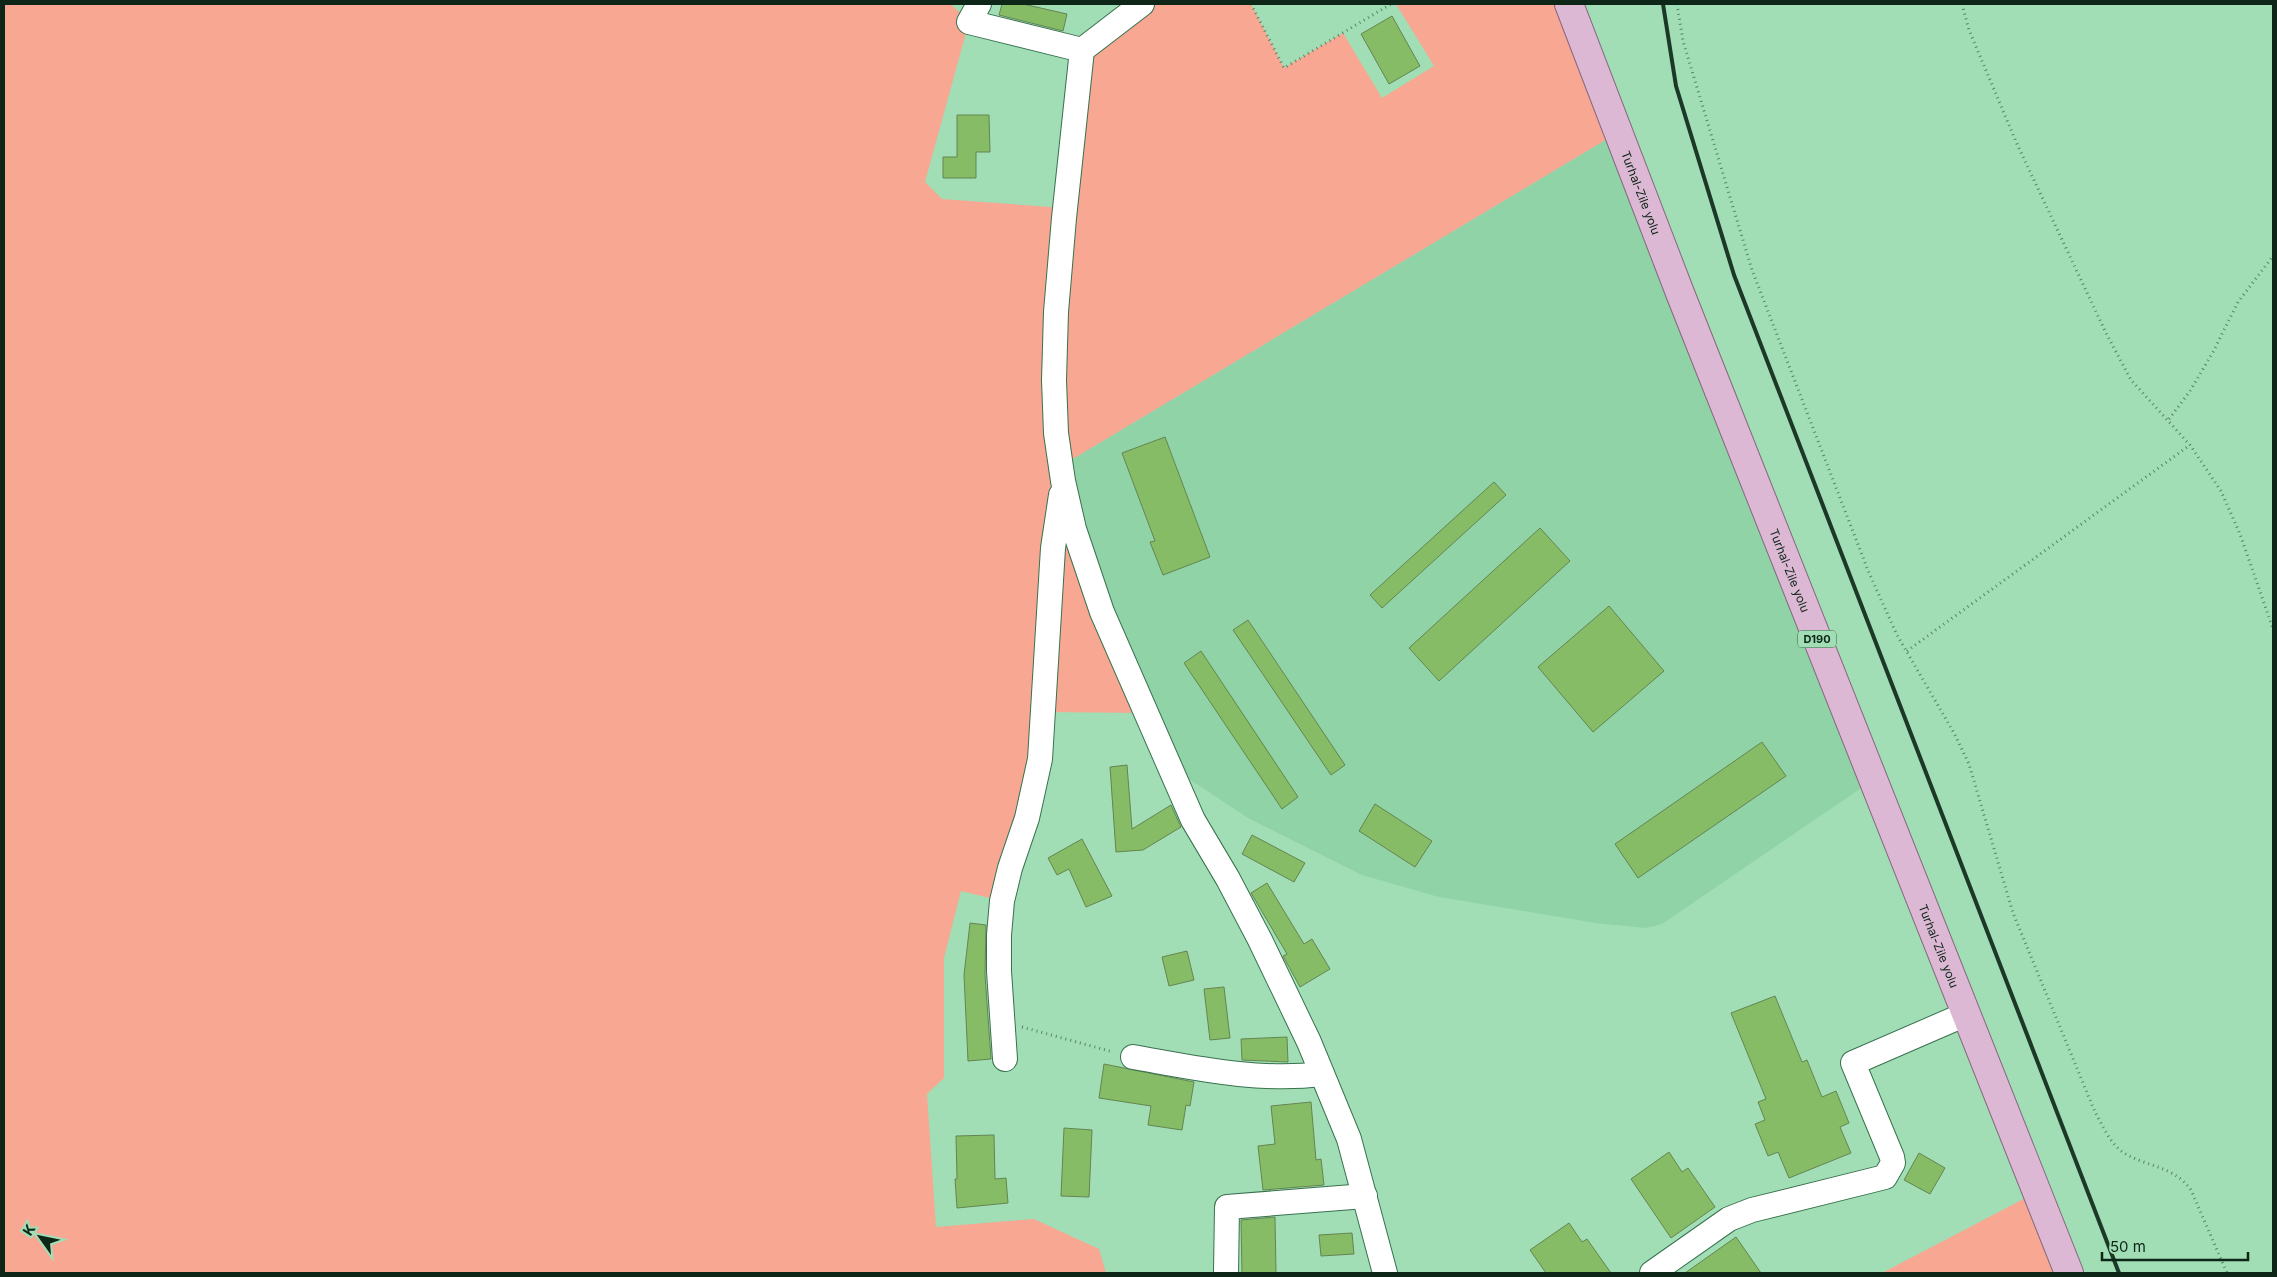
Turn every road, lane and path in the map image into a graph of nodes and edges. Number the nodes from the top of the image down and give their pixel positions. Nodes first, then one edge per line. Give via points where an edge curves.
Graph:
1 (979, 4) edge
2 (1142, 4) edge
3 (1250, 4) edge
4 (1390, 4) edge
5 (1569, 4) edge
6 (1677, 4) edge
7 (1962, 4) edge
8 (1082, 50) junction
9 (2273, 256) edge
10 (2169, 419) junction
11 (2190, 445) junction
12 (1063, 481) junction
13 (2273, 629) edge
14 (1907, 651) junction
15 (1966, 1014) junction
16 (1002, 1022) junction
17 (1133, 1057) joint
18 (1005, 1059) dead end
19 (1322, 1074) junction
20 (1365, 1196) junction
21 (1226, 1273) edge
22 (1385, 1273) edge
23 (1652, 1273) edge
24 (2069, 1273) edge
25 (2227, 1273) edge

1 - 8 street via 969,22
2 - 8 street
3 - 4 path via 1284,68
5 - 15 main road, Turhal-Zile yolu / D190 via 1676,284
6 - 14 path via 1683,41 1752,270 1869,573
7 - 10 path via 1969,30 2017,144 2106,333 2131,380
8 - 12 street via 1056,312 1056,433
9 - 10 path via 2238,302 2190,391
10 - 11 path
11 - 13 path via 2221,491 2240,534
11 - 14 path
12 - 16 street via 1053,548 1040,759 1028,818 1002,901 999,971
12 - 19 street via 1083,562 1168,765 1193,820 1260,940
14 - 25 path via 1969,764 2013,913 2095,1112 2111,1140 2124,1153 2162,1167 2183,1179 2191,1190
15 - 23 street via 1853,1063 1892,1157 1893,1163 1884,1177 1752,1210 1730,1219
15 - 24 main road, Turhal-Zile yolu / D190
16 - 17 path
16 - 18 street
17 - 19 street via 1266,1078
19 - 20 street via 1349,1139
20 - 21 street via 1227,1207
20 - 22 street

